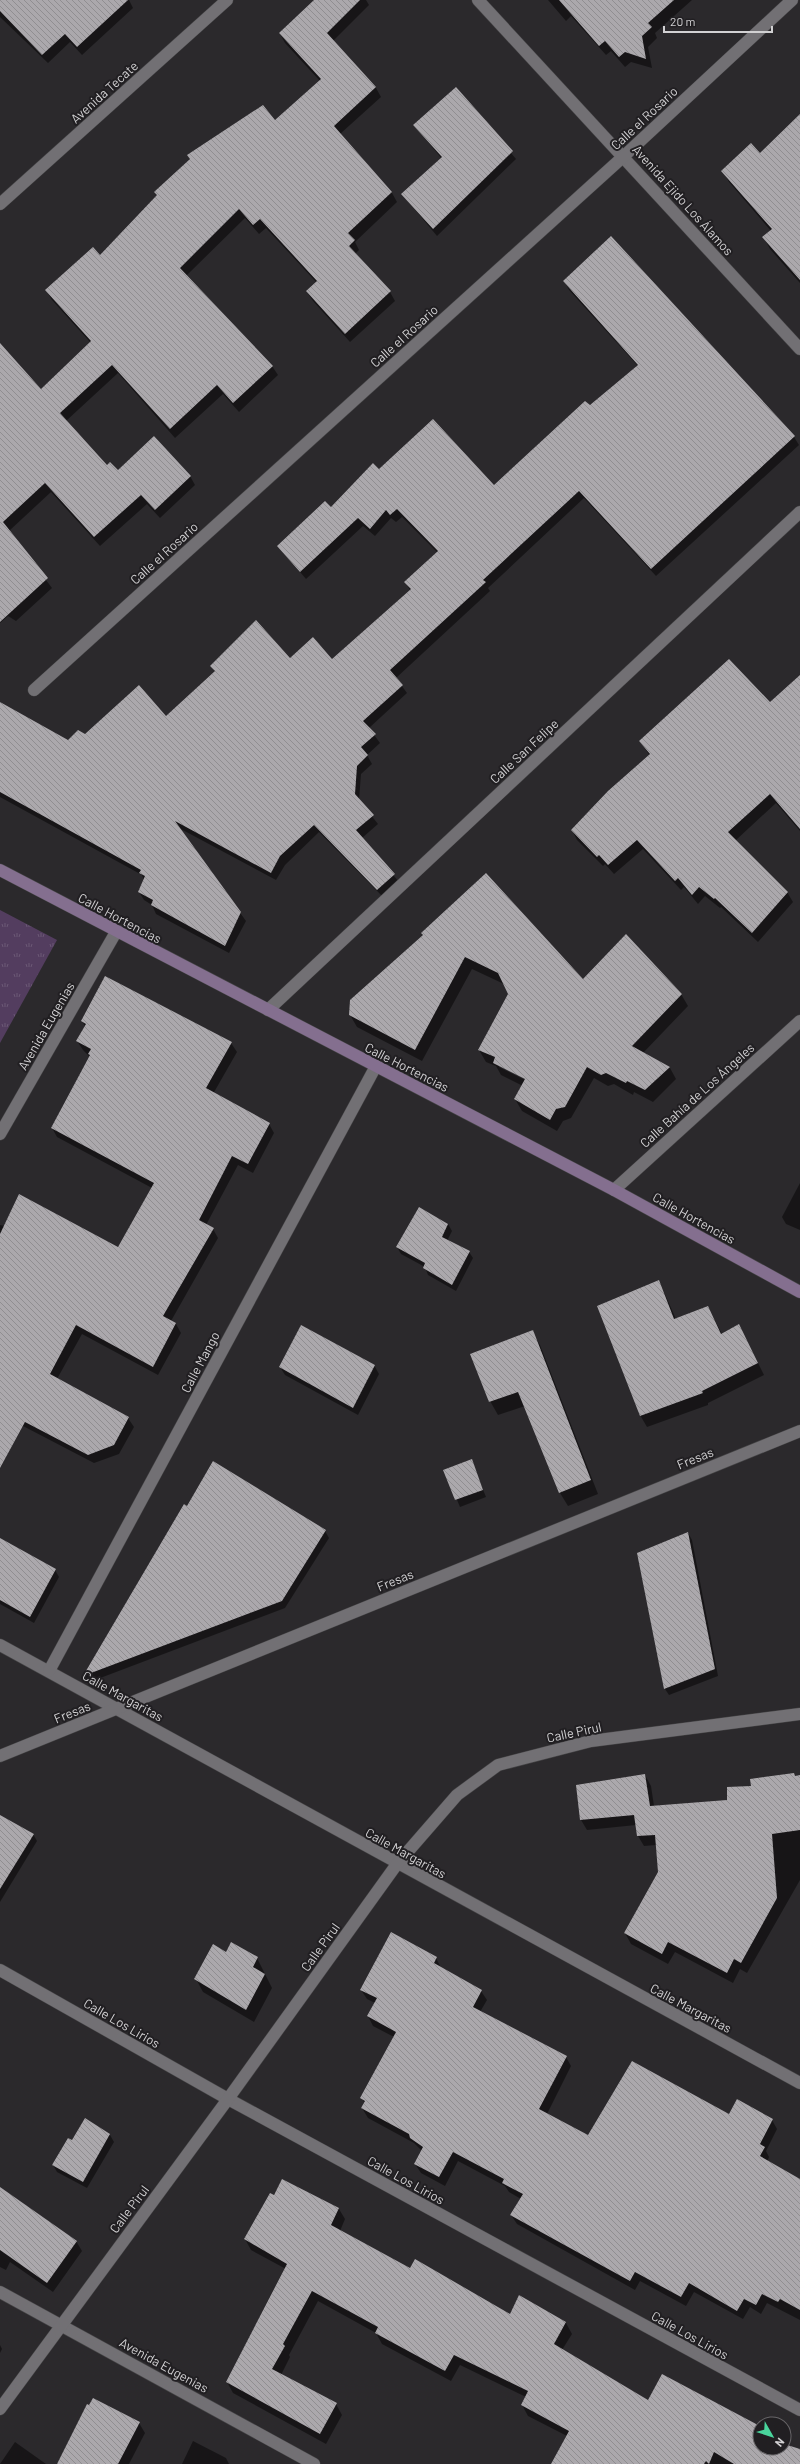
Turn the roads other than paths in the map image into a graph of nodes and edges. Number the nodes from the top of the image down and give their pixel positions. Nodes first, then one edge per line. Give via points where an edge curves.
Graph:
1 (227, 0) edge
2 (478, 0) edge
3 (792, 0) edge
4 (624, 156) junction
5 (0, 204) edge
6 (800, 349) edge
7 (800, 512) edge
8 (34, 690) dead end
9 (0, 870) edge
10 (116, 932) junction
11 (268, 1010) junction
12 (800, 1021) edge
13 (376, 1066) junction
14 (0, 1134) edge
15 (614, 1190) junction
16 (800, 1292) edge
17 (800, 1431) edge
18 (0, 1645) edge
19 (49, 1670) junction
20 (116, 1709) junction
21 (800, 1714) edge
22 (0, 1756) edge
23 (396, 1864) junction
24 (0, 1970) edge
25 (800, 2083) edge
26 (228, 2099) junction
27 (0, 2292) edge
28 (61, 2324) junction
29 (0, 2409) edge
30 (800, 2410) edge
31 (314, 2464) edge

1 - 5 street, Avenida Tecate
2 - 4 street, Avenida Ejido Los Álamos
3 - 4 street, Calle el Rosario
4 - 6 street, Avenida Ejido Los Álamos
4 - 8 street, Calle el Rosario
7 - 11 street, Calle San Felipe
9 - 10 street, Calle Hortencias
10 - 11 street, Calle Hortencias
10 - 14 street, Avenida Eugenias
11 - 13 street, Calle Hortencias
12 - 15 street, Calle Bahía de Los Ángeles
13 - 15 street, Calle Hortencias
13 - 19 street, Calle Mango
15 - 16 street, Calle Hortencias
17 - 20 street, Fresas
18 - 19 street, Calle Margaritas
19 - 20 street, Calle Margaritas
20 - 22 street, Fresas
20 - 23 street, Calle Margaritas
21 - 23 street, Calle Pirul via 591,1741 498,1765 456,1795
23 - 25 street, Calle Margaritas
23 - 26 street, Calle Pirul
24 - 26 street, Calle Los Lirios
26 - 28 street, Calle Pirul
26 - 30 street, Calle Los Lirios
27 - 28 street, Avenida Eugenias
28 - 29 street, Calle Pirul
28 - 31 street, Avenida Eugenias

